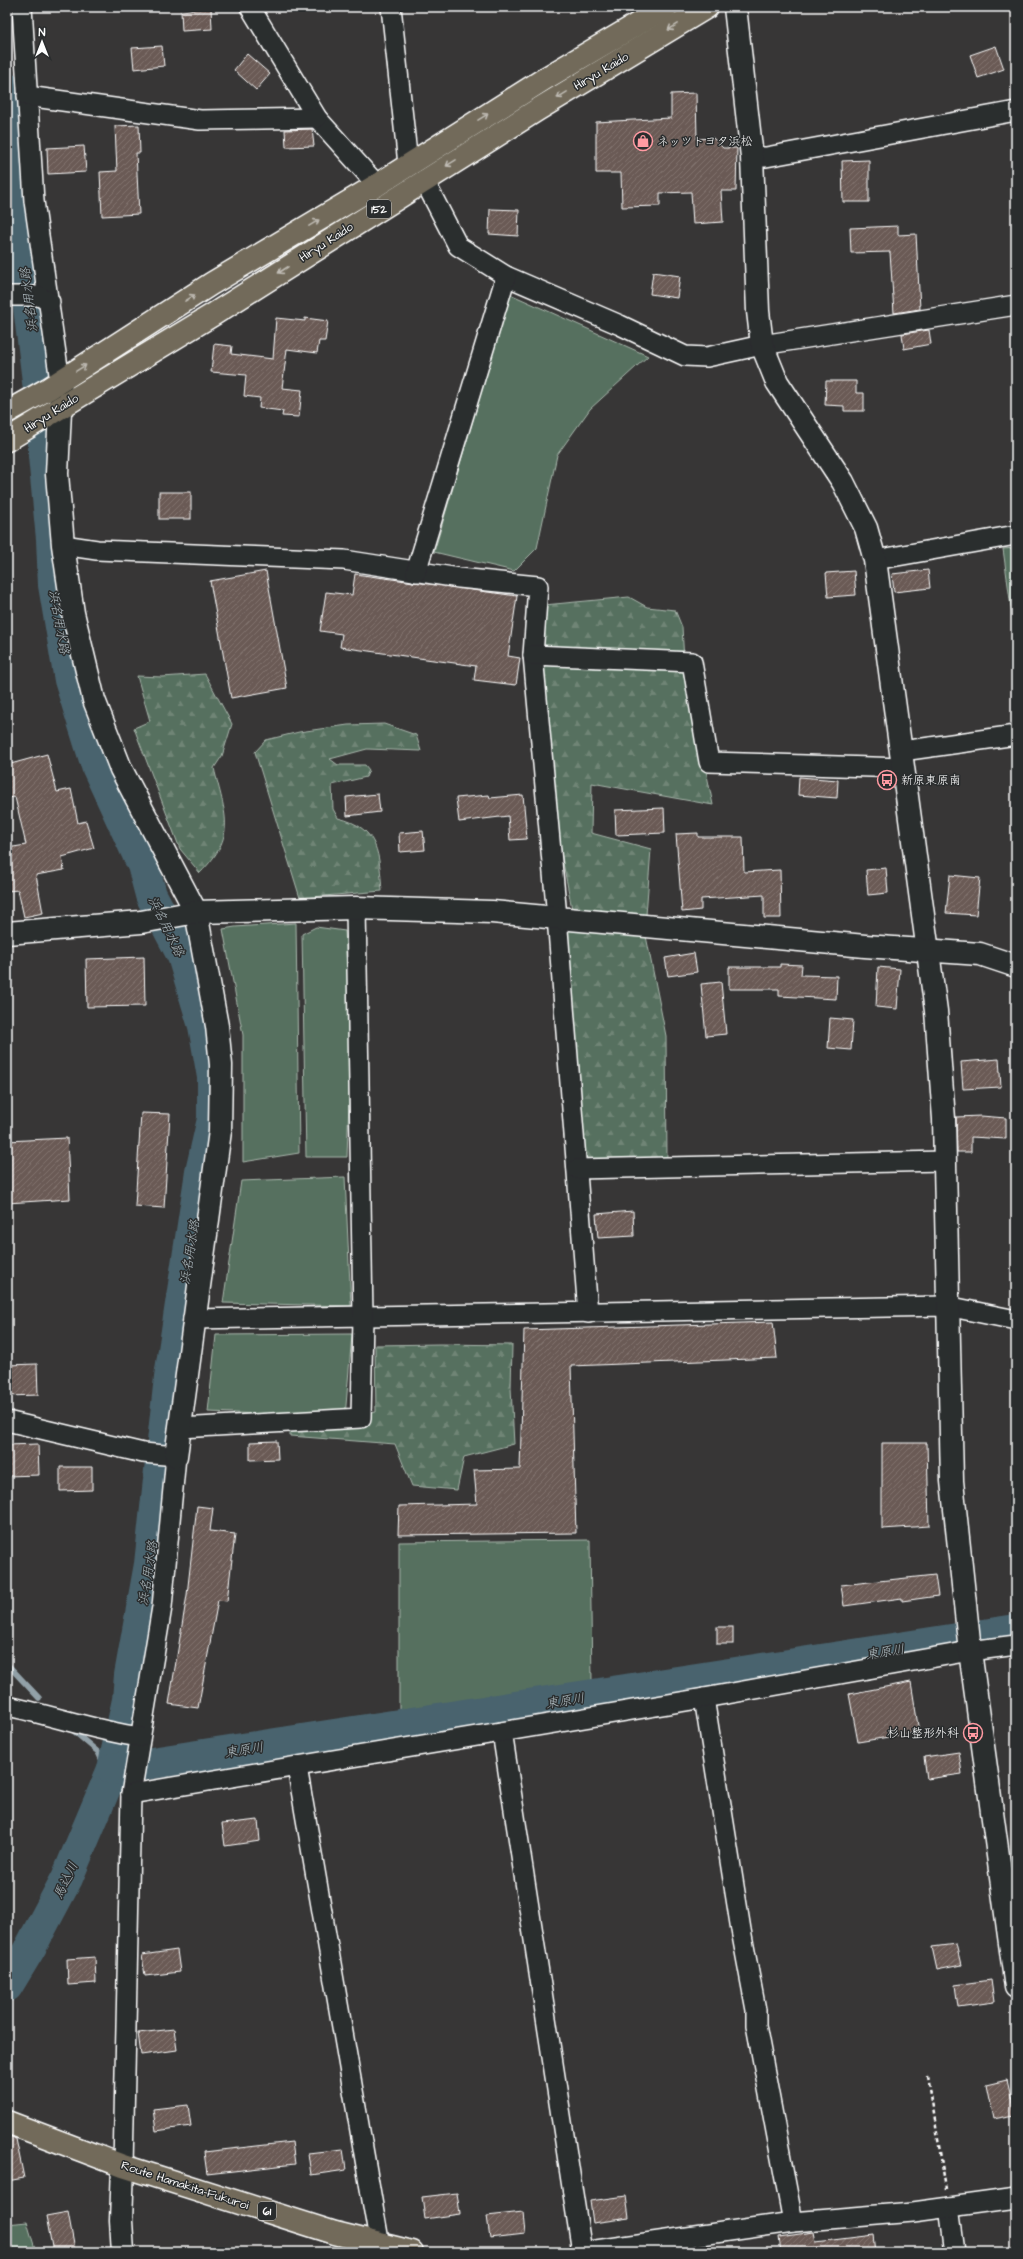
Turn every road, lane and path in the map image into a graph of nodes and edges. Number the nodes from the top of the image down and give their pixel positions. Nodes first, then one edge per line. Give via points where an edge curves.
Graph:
1 (22, 7) edge
2 (250, 7) edge
3 (391, 7) edge
4 (666, 7) edge
5 (707, 7) edge
6 (735, 7) edge
7 (28, 96) junction
8 (1016, 111) edge
9 (318, 118) junction
10 (752, 157) junction
11 (408, 164) junction
12 (424, 180) junction
13 (377, 185) junction
14 (506, 276) junction
15 (11, 296) edge
16 (44, 299) junction
17 (1016, 305) edge
18 (762, 345) junction
19 (54, 385) junction
20 (12, 409) edge
21 (56, 409) junction
22 (11, 438) edge
23 (1016, 535) edge
24 (63, 545) junction
25 (875, 560) junction
26 (416, 572) junction
27 (533, 654) junction
28 (1016, 735) edge
29 (903, 759) junction
30 (356, 908) junction
31 (187, 914) junction
32 (557, 917) junction
33 (7, 933) edge
34 (928, 950) junction
35 (1016, 966) edge
36 (944, 1161) junction
37 (577, 1170) junction
38 (947, 1306) junction
39 (588, 1313) junction
40 (363, 1317) junction
41 (194, 1319) junction
42 (1016, 1320) edge
43 (7, 1421) edge
44 (180, 1428) junction
45 (170, 1456) junction
46 (1016, 1645) edge
47 (970, 1651) junction
48 (704, 1698) junction
49 (7, 1706) edge
50 (502, 1732) junction
51 (134, 1736) junction
52 (297, 1767) junction
53 (131, 1794) junction
54 (1016, 1987) edge
55 (928, 2076) dead end
56 (7, 2122) edge
57 (123, 2166) junction
58 (1016, 2198) edge
59 (949, 2207) junction
60 (793, 2222) junction
61 (381, 2249) edge
62 (123, 2252) edge
63 (412, 2252) edge
64 (582, 2252) edge
65 (955, 2252) edge

1 - 7 street
2 - 9 street
3 - 11 street
11 -> 4 main road, Hiryu Kaido / 152
5 -> 12 main road, Hiryu Kaido / 152
6 - 10 street
7 - 9 street via 200,120
7 - 16 street via 34,201
8 - 10 street via 766,157
9 - 13 street
10 - 18 street via 758,311
11 - 13 main road, Hiryu Kaido / 152
12 - 14 street via 458,246
12 -> 21 main road, Hiryu Kaido / 152 via 214,314
19 -> 13 main road, Hiryu Kaido / 152 via 211,284
14 - 18 street via 685,356 708,357
14 - 26 street
15 - 16 street
16 - 19 street
17 - 18 street
18 - 25 street via 777,382 843,482 866,528
19 - 20 main road, Hiryu Kaido / 152
19 - 21 street
21 - 22 main road, Hiryu Kaido / 152
21 - 24 street via 57,474
23 - 25 street
24 - 26 street via 97,550 344,560
24 - 31 street via 73,613 94,700 121,769
25 - 29 street
26 - 27 street via 538,586
27 - 29 street via 692,662 709,762
27 - 32 street
28 - 29 street
29 - 34 street
30 - 31 street
30 - 32 street via 492,912
30 - 40 street
31 - 33 street via 141,922
31 - 41 street via 218,1026 221,1065 220,1131
32 - 34 street
32 - 37 street
34 - 35 street via 980,954
34 - 36 street via 936,1011
36 - 37 street
36 - 38 street
37 - 39 street
38 - 39 street
38 - 42 street
38 - 47 street via 952,1480
39 - 40 street
40 - 41 street
40 - 44 street via 361,1418
41 - 44 street
43 - 45 street via 143,1453
44 - 45 street
45 - 51 street via 162,1607 147,1706
46 - 47 street
47 - 48 street
47 - 54 street
48 - 50 street
48 - 60 street via 756,2010 756,2025
49 - 51 street via 30,1710 103,1732
50 - 52 street
50 - 64 street
51 - 53 street
52 - 53 street
52 - 61 street
53 - 57 street
55 - 59 path
56 - 57 main road, Route Hamakita-Fukuroi / 61
57 - 61 main road, Route Hamakita-Fukuroi / 61
57 - 62 street
58 - 59 street
59 - 60 street
59 - 65 street
60 - 64 street
61 - 63 main road, Route Hamakita-Fukuroi / 61

